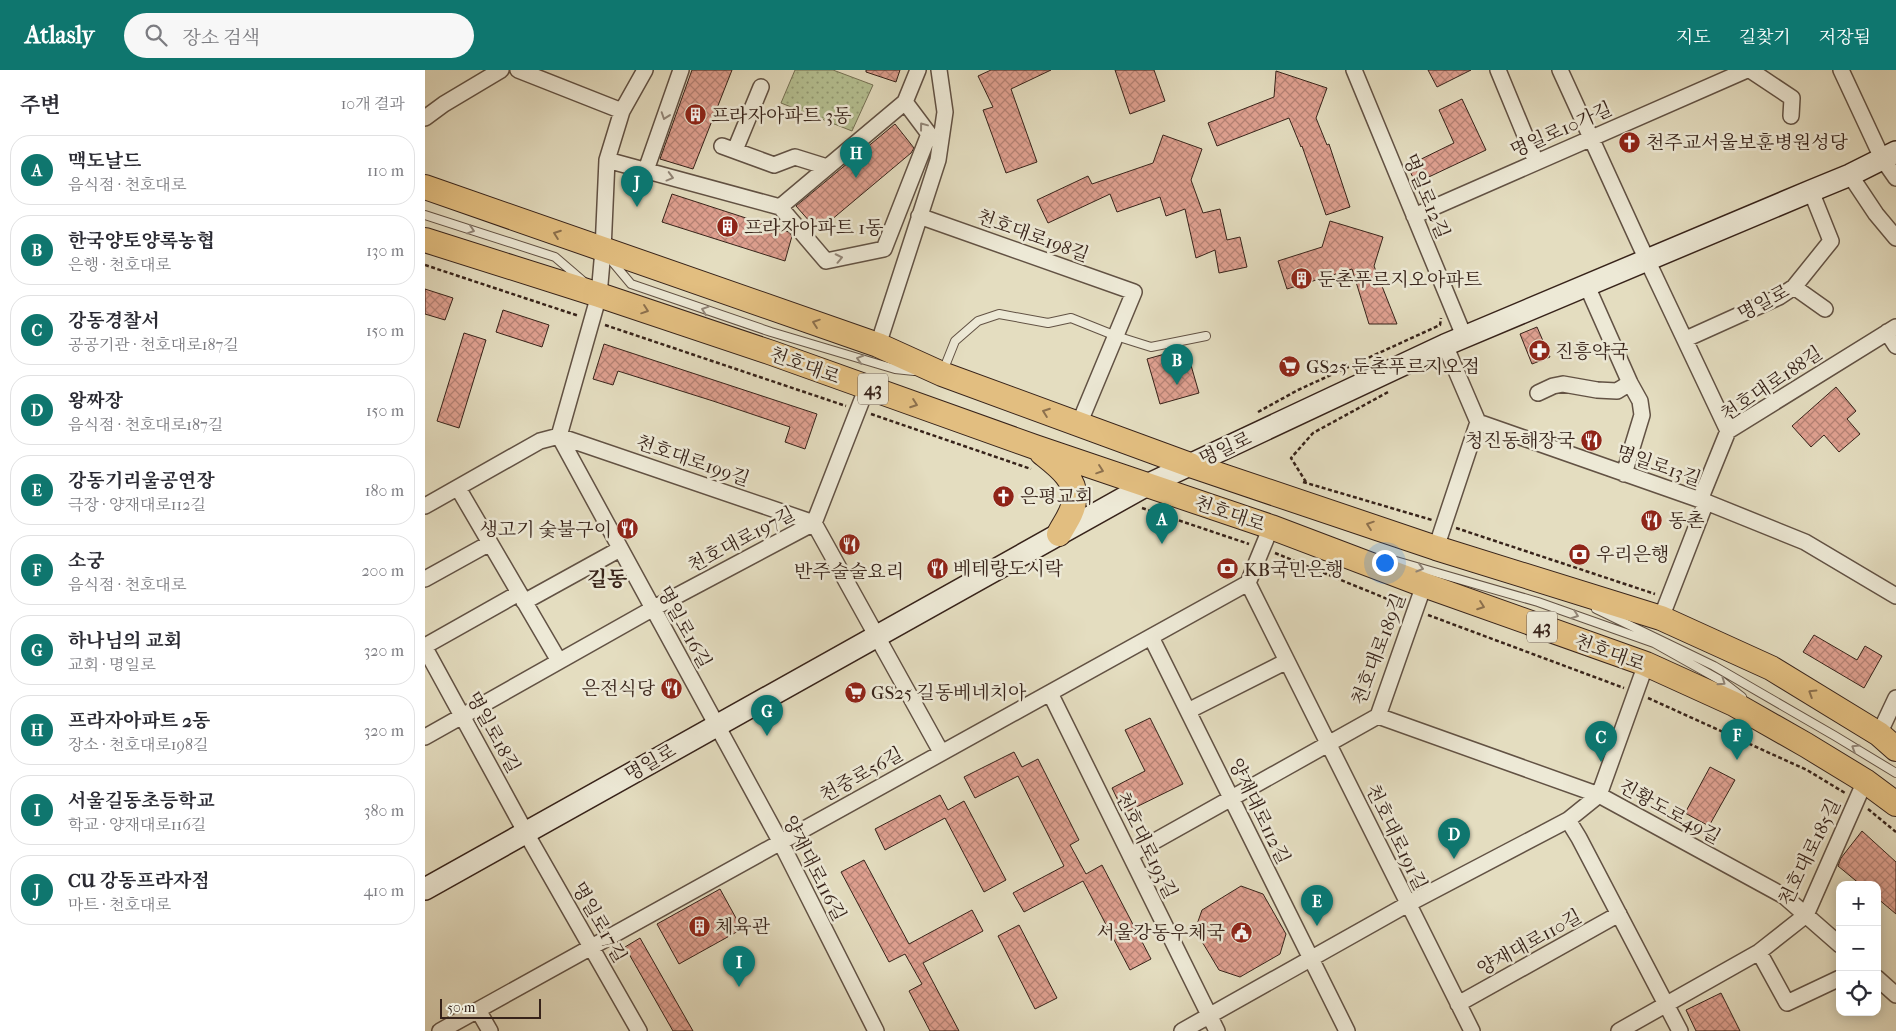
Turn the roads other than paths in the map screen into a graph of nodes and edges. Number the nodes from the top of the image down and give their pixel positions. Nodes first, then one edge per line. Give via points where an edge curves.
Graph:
1 (501, 70) edge
2 (518, 70) edge
3 (645, 70) edge
4 (681, 70) edge
5 (918, 70) edge
6 (939, 70) edge
7 (1354, 70) edge
8 (1499, 70) edge
9 (1560, 70) edge
10 (1748, 70) edge
11 (1841, 70) edge
12 (1719, 75) edge
13 (761, 87) dead end
14 (905, 102) junction
15 (623, 111) junction
16 (1791, 116) dead end
17 (425, 118) edge
18 (1590, 138) junction
19 (1889, 155) edge
20 (607, 160) junction
21 (1536, 162) junction
22 (827, 167) junction
23 (646, 170) junction
24 (1850, 175) junction
25 (1896, 178) edge
26 (425, 187) edge
27 (1811, 191) junction
28 (779, 207) junction
29 (425, 215) edge
30 (919, 216) junction
31 (1414, 216) junction
32 (1896, 238) edge
33 (425, 240) edge
34 (603, 250) junction
35 (1648, 260) junction
36 (1587, 286) junction
37 (1794, 287) junction
38 (599, 295) junction
39 (1825, 309) dead end
40 (1892, 330) edge
41 (1442, 335) junction
42 (1116, 336) junction
43 (1207, 336) dead end
44 (1465, 336) junction
45 (1686, 339) junction
46 (878, 345) junction
47 (1896, 346) edge
48 (942, 374) junction
49 (1630, 383) junction
50 (867, 387) junction
51 (1538, 393) dead end
52 (1478, 422) junction
53 (1079, 424) junction
54 (1728, 431) junction
55 (559, 436) junction
56 (1034, 458) junction
57 (1190, 465) junction
58 (1624, 474) junction
59 (1147, 485) junction
60 (458, 488) junction
61 (1703, 501) junction
62 (425, 506) edge
63 (814, 523) junction
64 (1059, 534) junction
65 (1267, 538) junction
66 (490, 543) junction
67 (1437, 548) junction
68 (620, 549) junction
69 (1358, 551) dead end
70 (1377, 556) dead end
71 (1533, 578) junction
72 (425, 579) edge
73 (1248, 583) junction
74 (1424, 586) junction
75 (1896, 596) edge
76 (521, 597) junction
77 (1583, 603) dead end
78 (1592, 607) dead end
79 (652, 609) junction
80 (1665, 609) junction
81 (876, 636) junction
82 (1151, 636) junction
83 (425, 649) edge
84 (559, 661) junction
85 (1287, 661) junction
86 (1646, 664) junction
87 (1049, 693) junction
88 (1896, 698) edge
89 (1188, 711) junction
90 (463, 716) junction
91 (1378, 716) junction
92 (716, 725) junction
93 (425, 737) edge
94 (1887, 742) edge
95 (1329, 744) junction
96 (1806, 745) junction
97 (941, 752) junction
98 (1896, 773) edge
99 (1861, 791) junction
100 (1599, 796) junction
101 (1232, 799) junction
102 (1896, 804) edge
103 (1568, 820) junction
104 (526, 832) junction
105 (780, 842) junction
106 (1130, 855) junction
107 (425, 889) edge
108 (1408, 904) junction
109 (1619, 914) junction
110 (1805, 914) junction
111 (1836, 941) edge
112 (591, 947) junction
113 (1759, 952) junction
114 (1311, 959) junction
115 (1836, 980) edge
116 (1881, 982) edge
117 (1896, 996) edge
118 (1458, 1004) junction
119 (1667, 1004) junction
120 (478, 1010) junction
121 (1209, 1016) junction
122 (440, 1031) edge
123 (489, 1031) edge
124 (639, 1031) edge
125 (876, 1031) edge
126 (1182, 1031) edge
127 (1217, 1031) edge
128 (1347, 1031) edge
129 (1472, 1031) edge
130 (1619, 1031) edge
131 (1680, 1031) edge

1 - 17 street
2 - 15 street
3 - 15 street
4 -> 23 street
5 - 14 street
6 - 30 street via 945,114 938,160
7 - 31 street, 명일로12길
8 - 21 street
9 - 18 street
10 - 12 street, 명일로10가길
10 - 16 street, 명일로10가길 via 1796,94
11 - 19 street
12 - 18 street, 명일로10가길
13 - 22 street via 728,148 774,165 795,157
14 - 22 street
28 -> 14 street via 826,260 884,249 929,134
15 - 20 street
18 - 21 street, 명일로10가길
18 - 35 street
19 - 24 street, 명일로
19 - 25 street
20 - 23 street
20 - 34 street
21 - 31 street, 명일로10가길
22 - 28 street
23 -> 28 street
24 - 27 street, 명일로
24 - 32 street
34 -> 26 main road, 천호대로 / 43
27 - 35 street, 명일로
27 - 37 street, 명일로 via 1831,240
29 -> 38 lane via 555,258
30 - 42 street, 천호대로198길 via 1134,292
30 - 46 street
31 - 44 street, 명일로12길
33 - 38 main road, 천호대로 / 43
34 - 38 street
46 -> 34 main road, 천호대로 / 43
48 -> 34 lane via 895,369 771,332 631,284
35 - 36 street, 명일로
35 - 45 street
36 - 44 street, 명일로
36 - 49 street
37 - 39 street
37 - 45 street, 명일로 via 1779,297
38 -> 50 main road, 천호대로 / 43
38 - 55 street
40 - 47 street
40 - 54 street, 천호대로188길
41 - 44 street, 명일로
41 - 52 street
41 - 57 street, 명일로
42 - 43 lane via 1151,347
42 - 48 lane via 1071,318 1048,323 999,314 978,321 955,341
42 - 53 street
45 - 54 street
46 - 48 main road, 천호대로 / 43
53 -> 48 main road, 천호대로 / 43
49 - 51 street via 1617,392 1563,384
49 - 58 street via 1640,401 1642,415
50 -> 56 main road, 천호대로 / 43
50 - 63 street, 천호대로197길
52 - 58 street, 명일로13길
52 - 67 street
53 - 57 main road, 천호대로 / 43
54 - 61 street, 천호대로188길
55 - 60 street via 540,441
55 - 63 street, 천호대로199길
55 - 68 street, 명일로16길
56 -> 59 main road, 천호대로 / 43
56 - 64 main road via 1063,470 1071,482 1075,501
57 - 59 street, 명일로
67 -> 57 main road, 천호대로 / 43
58 - 61 street, 명일로13길
59 - 64 street, 명일로
59 - 65 main road, 천호대로 / 43
60 - 62 street
60 - 66 street
61 - 75 street, 명일로13길 via 1805,542
61 - 80 street, 천호대로188길
63 - 79 street, 천호대로197길
63 - 81 street
64 - 81 street, 명일로
65 - 69 lane
65 - 73 street
65 - 74 main road, 천호대로 / 43
66 - 72 street
66 - 76 street
67 - 71 main road, 천호대로 / 43
68 - 76 street
68 - 79 street, 명일로16길
70 -> 96 lane via 1538,602 1654,644 1720,680
71 - 77 lane
71 - 80 main road, 천호대로 / 43
73 - 82 street, 천중로56길
73 - 85 street, 천호대로191길
74 -> 86 main road, 천호대로 / 43
74 - 91 street, 천호대로189길
76 - 83 street, 명일로18길
76 - 84 street
98 -> 78 lane via 1714,666
79 - 84 street, 천호대로197길
79 - 92 street, 명일로16길
94 -> 80 main road, 천호대로 / 43 via 1771,668
81 - 92 street, 명일로
81 - 97 street
82 - 87 street, 천중로56길
82 - 89 street, 양재대로112길
83 - 90 street, 명일로18길
84 - 90 street, 천호대로197길
85 - 89 street
85 - 95 street, 천호대로191길
86 - 96 main road, 천호대로 / 43 via 1734,704
86 - 100 street
87 - 97 street, 천중로56길
87 - 106 street, 천호대로193길
88 - 94 street
89 - 101 street, 양재대로112길
90 - 93 street, 천호대로197길
90 - 104 street, 명일로18길
91 - 95 street, 천호대로189길
91 - 100 street, 진황도로49길
92 - 104 street, 명일로
92 - 105 street, 양재대로116길
95 - 101 street, 천호대로189길
95 - 108 street, 천호대로191길
96 - 99 main road, 천호대로 / 43
97 - 105 street, 천중로56길
99 - 102 main road, 천호대로 / 43
99 - 110 street, 천호대로185길
100 - 103 street
100 - 110 street, 진황도로49길 via 1783,896
101 - 106 street, 천호대로189길
101 - 114 street, 양재대로112길
103 - 108 street
103 - 109 street
104 - 107 street, 명일로
104 - 112 street, 명일로17길
105 - 112 street, 천중로56길
105 - 125 street, 양재대로116길
106 - 121 street, 천호대로193길
108 - 114 street
108 - 118 street, 천호대로191길
109 - 118 street, 양재대로110길
109 - 119 street
110 - 111 street, 진황도로49길
110 - 113 street, 천호대로185길
112 - 120 street, 천중로56길
112 - 124 street, 명일로17길
113 - 115 street via 1787,1004
113 - 119 street, 천호대로185길
114 - 121 street
114 - 128 street, 양재대로112길
116 - 117 street
118 - 129 street, 천호대로191길
119 - 130 street, 천호대로185길
119 - 131 street
120 - 122 street, 천중로56길
120 - 123 street
121 - 126 street
121 - 127 street, 천호대로193길

